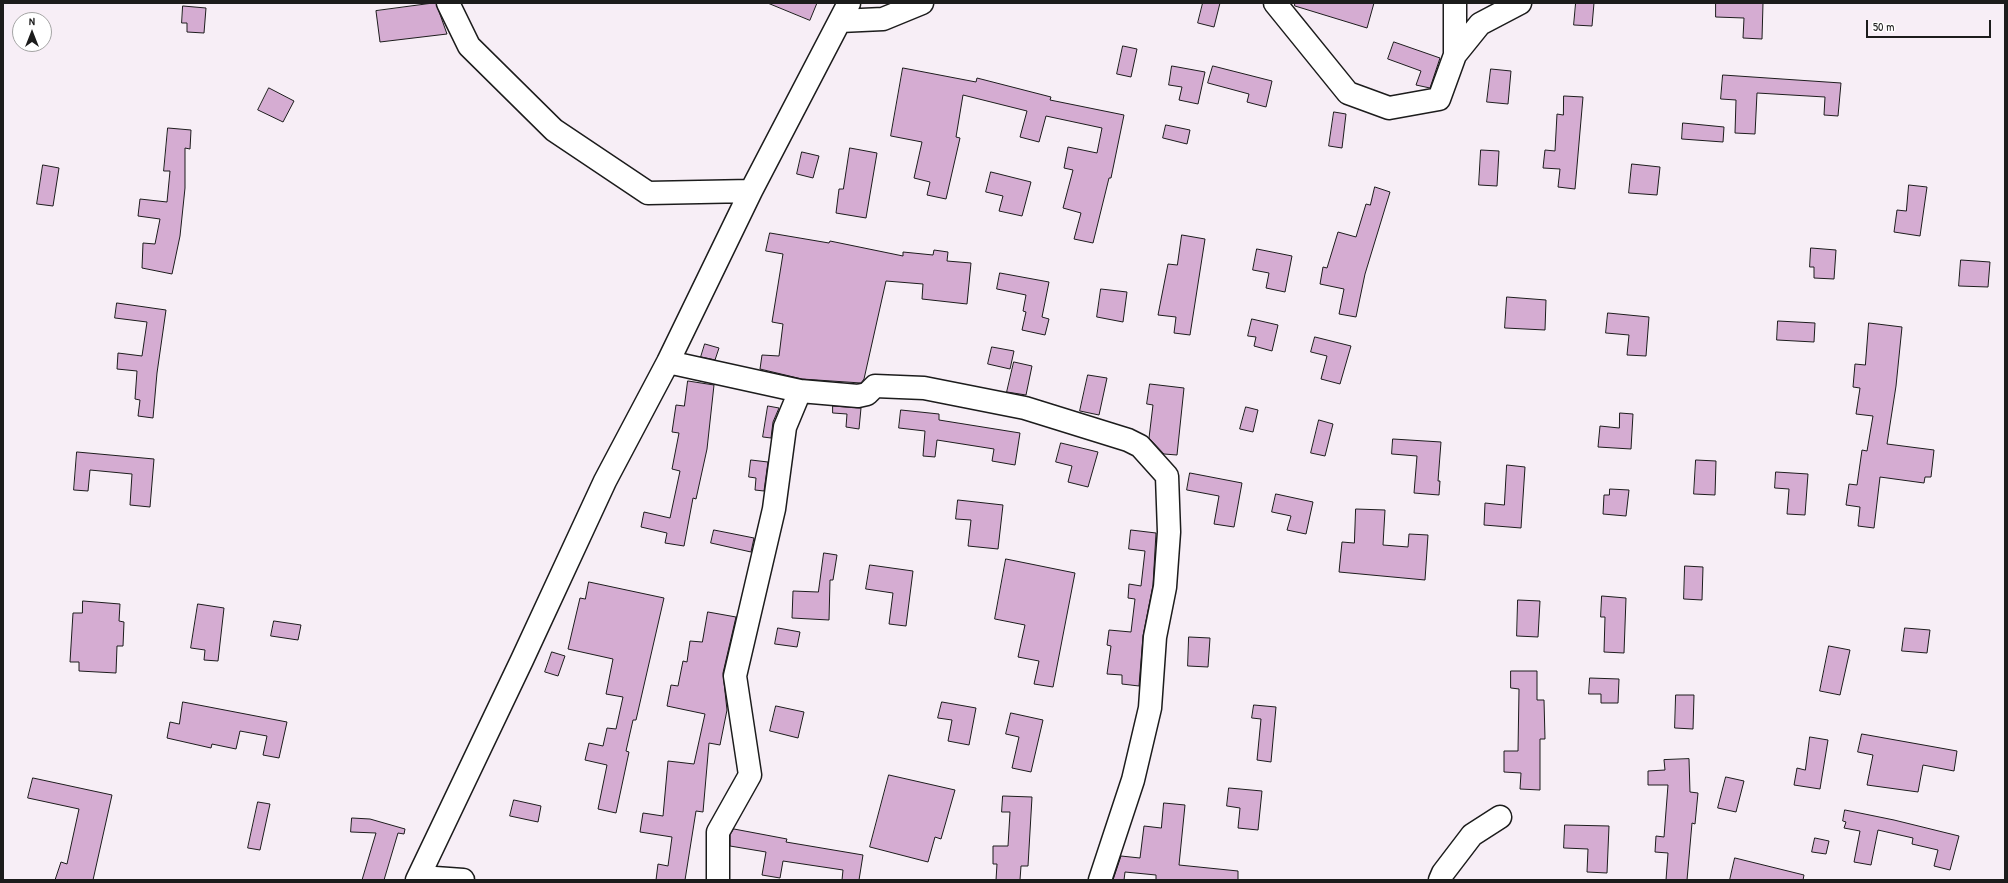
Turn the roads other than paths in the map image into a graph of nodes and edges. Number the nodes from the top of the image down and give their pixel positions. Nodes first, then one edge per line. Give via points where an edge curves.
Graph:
1 (448, 3) edge
2 (922, 3) edge
3 (1275, 3) edge
4 (1455, 3) edge
5 (1520, 3) edge
6 (844, 12) edge
7 (1455, 55) junction
8 (751, 191) junction
9 (668, 362) junction
10 (800, 391) junction
11 (1500, 817) dead end
12 (417, 880) edge
13 (432, 880) edge
14 (462, 880) edge
15 (718, 880) edge
16 (1100, 880) edge
17 (1440, 880) edge

1 - 8 street via 469,46 554,130 648,193
2 - 6 street via 883,19
3 - 7 street via 1348,93 1389,108 1439,99
4 - 7 street
5 - 7 street via 1480,24
6 - 8 street
8 - 9 street
9 - 10 street
9 - 12 street via 605,481
10 - 15 street via 785,427 774,509 735,676 750,774 718,832
10 - 16 street via 858,396 867,394 875,386 924,388 1025,408 1128,440 1140,446 1167,476 1169,532 1165,587 1155,637 1150,708 1133,780
11 - 17 street via 1472,835
13 - 14 street

